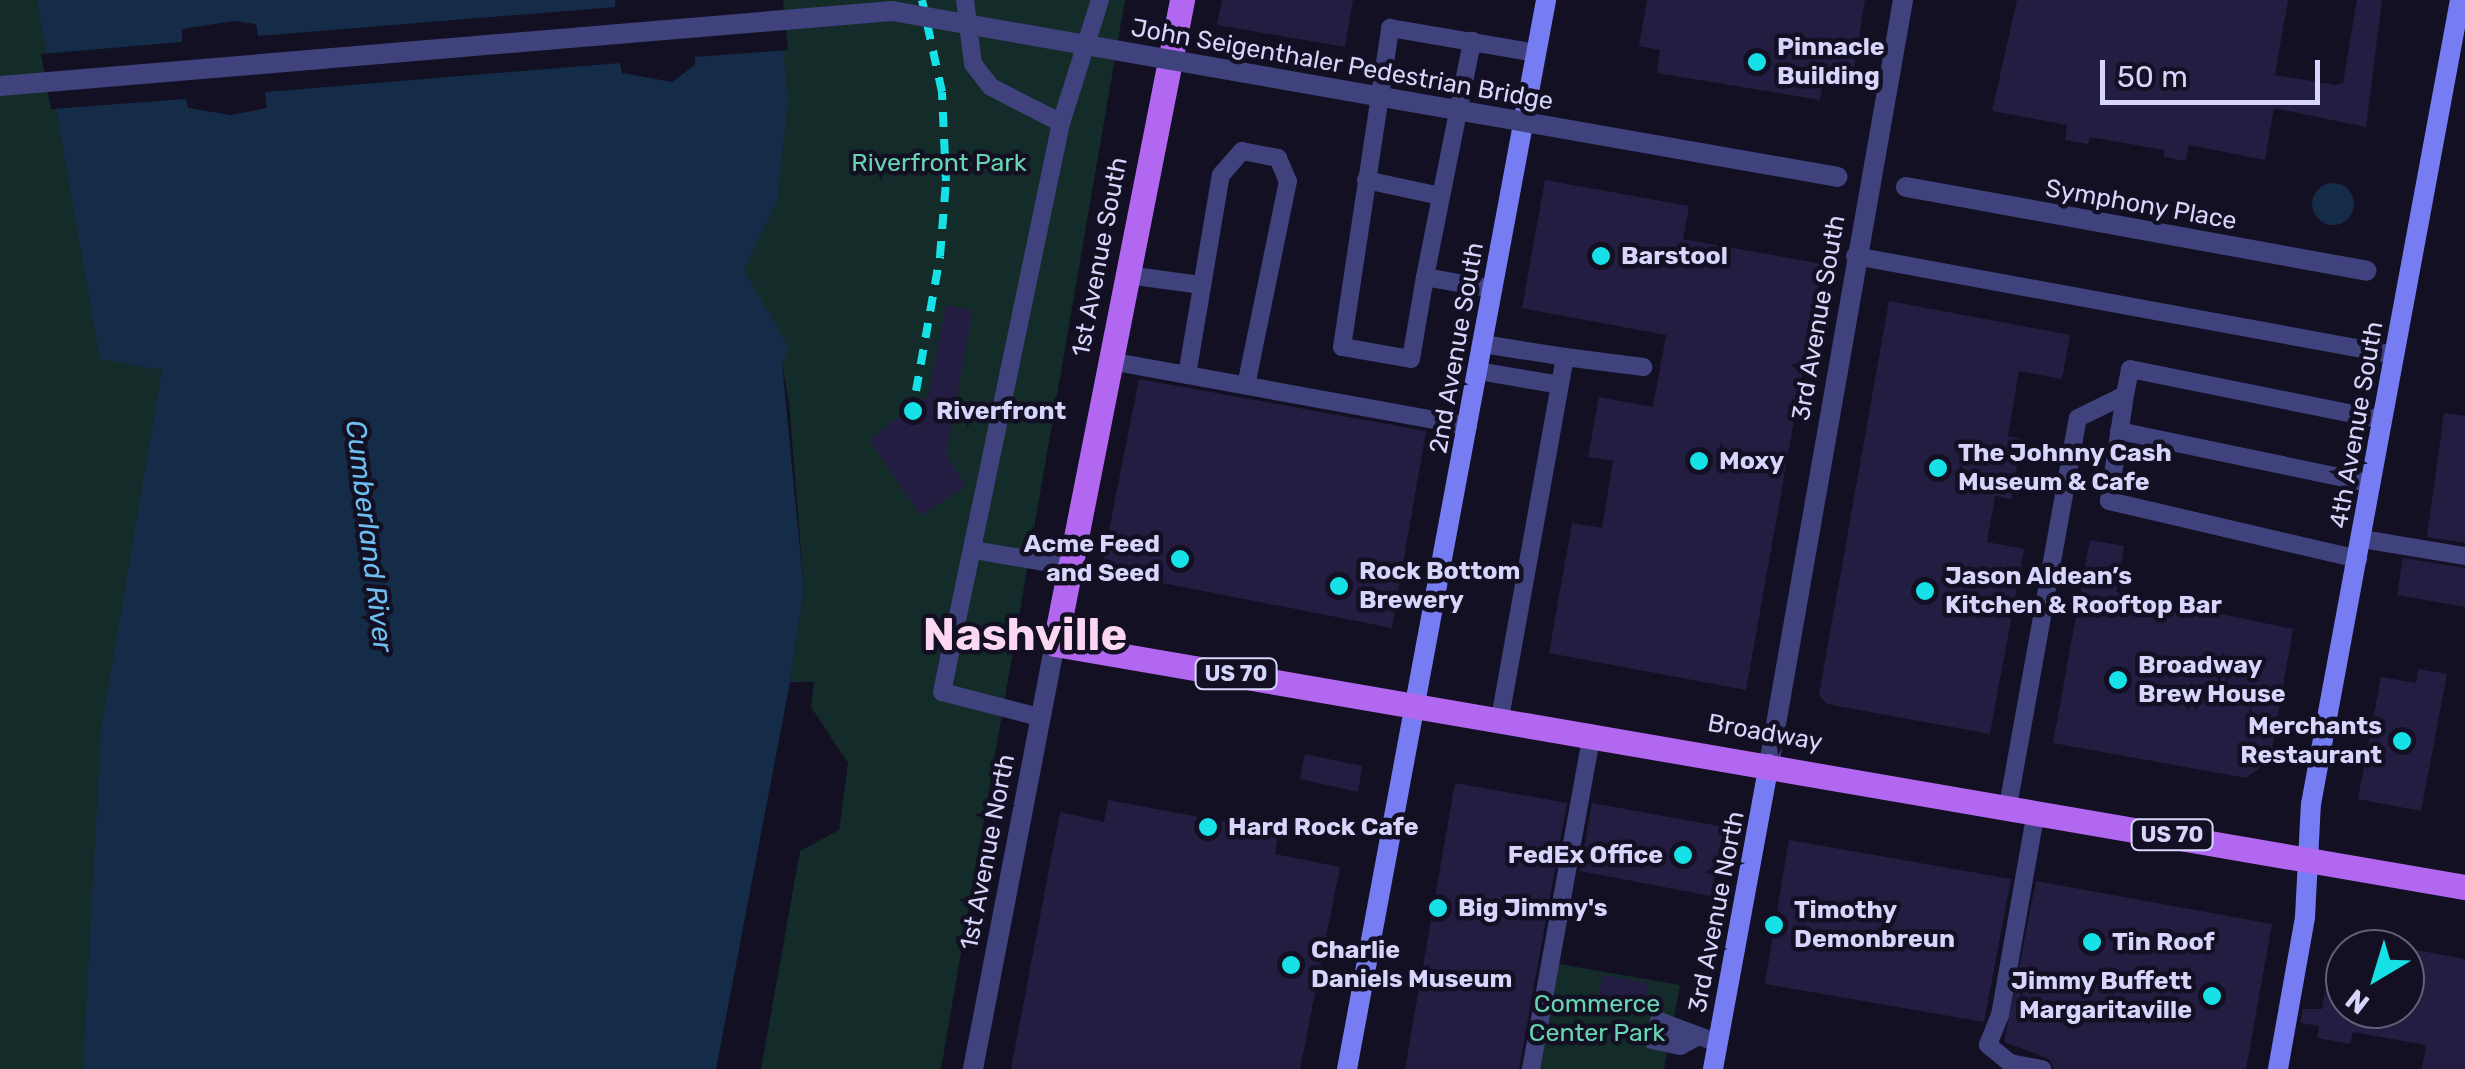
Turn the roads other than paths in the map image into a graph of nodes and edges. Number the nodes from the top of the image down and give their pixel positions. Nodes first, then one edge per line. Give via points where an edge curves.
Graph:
1 (965, 0) edge
2 (1100, 0) edge
3 (1182, 0) edge
4 (1546, 0) edge
5 (1903, 0) edge
6 (2460, 0) edge
7 (2460, 30) edge
8 (1472, 41) junction
9 (1536, 52) junction
10 (0, 86) edge
11 (1061, 123) junction
12 (1838, 177) dead end
13 (1366, 180) junction
14 (1906, 187) dead end
15 (1440, 196) junction
16 (1855, 256) junction
17 (2366, 271) dead end
18 (1127, 275) junction
19 (1425, 277) junction
20 (1202, 285) junction
21 (1493, 289) junction
22 (1483, 344) junction
23 (2395, 355) junction
24 (1565, 358) junction
25 (1110, 362) junction
26 (1643, 367) dead end
27 (1478, 371) junction
28 (1187, 375) junction
29 (1560, 385) junction
30 (1246, 386) junction
31 (2125, 395) junction
32 (2383, 420) junction
33 (1468, 426) junction
34 (2119, 431) junction
35 (2372, 484) junction
36 (2360, 549) junction
37 (974, 550) junction
38 (2465, 556) edge
39 (1068, 566) junction
40 (1054, 644) junction
41 (1418, 704) junction
42 (1039, 717) junction
43 (1500, 718) junction
44 (1592, 734) junction
45 (1770, 764) junction
46 (2008, 806) junction
47 (2036, 811) junction
48 (2308, 859) junction
49 (2465, 887) edge
50 (1658, 1021) dead end
51 (1695, 1038) junction
52 (1652, 1040) dead end
53 (1718, 1043) junction
54 (973, 1069) edge
55 (1347, 1069) edge
56 (1531, 1069) edge
57 (1714, 1069) edge
58 (2042, 1069) edge
59 (2278, 1069) edge

1 - 11 lane via 973,64 991,87
2 - 11 lane
3 - 18 main road, 1st Avenue South
4 - 9 street, 2nd Avenue South
5 - 16 street, 3rd Avenue South
6 - 7 street, 4th Avenue South
7 - 23 street, 4th Avenue South
8 - 9 lane
8 - 13 lane via 1390,28
8 - 15 lane
9 - 21 street, 2nd Avenue South
10 - 12 street, John Seigenthaler Pedestrian Bridge, bridge via 892,12
11 - 37 lane
13 - 15 lane
13 - 19 lane via 1342,347 1410,359
14 - 17 street, Symphony Place
15 - 19 lane
16 - 23 lane
16 - 45 street, 3rd Avenue South
18 - 20 lane
18 - 25 main road, 1st Avenue South
19 - 21 lane
20 - 28 lane
20 - 30 lane via 1221,176 1242,151 1278,158 1288,181
21 - 22 street, 2nd Avenue South
22 - 24 lane
22 - 27 street, 2nd Avenue South
23 - 32 street, 4th Avenue South
24 - 26 lane
24 - 29 lane
25 - 28 lane
25 - 39 main road, 1st Avenue South
27 - 29 lane
27 - 33 street, 2nd Avenue South
28 - 30 lane
29 - 43 lane
30 - 33 lane
31 - 32 lane via 2130,369
31 - 34 lane
31 - 46 lane via 2078,418
32 - 35 street, 4th Avenue South
33 - 41 street, 2nd Avenue South
34 - 35 lane
34 - 36 lane via 2108,501
35 - 36 street, 4th Avenue South
36 - 38 lane
36 - 48 street, 4th Avenue South via 2310,804
37 - 39 lane
37 - 42 lane via 942,692
39 - 40 main road, 1st Avenue South
40 - 41 main road, Broadway / US 70
40 - 42 street, 1st Avenue North
41 - 43 main road, Broadway / US 70
41 - 55 street, 2nd Avenue South
42 - 54 street, 1st Avenue North
43 - 44 main road, Broadway / US 70
44 - 45 main road, Broadway / US 70
44 - 56 lane
45 - 46 main road, Broadway / US 70
45 - 53 street, 3rd Avenue North
46 - 47 main road, Broadway / US 70
47 - 48 main road, Broadway / US 70
47 - 58 lane via 2000,1015 1988,1045 2010,1063
48 - 49 main road, Broadway / US 70
48 - 59 street, 4th Avenue South via 2306,916
50 - 51 lane via 1684,1026
51 - 52 lane via 1680,1046
51 - 53 lane
53 - 57 street, 3rd Avenue North

